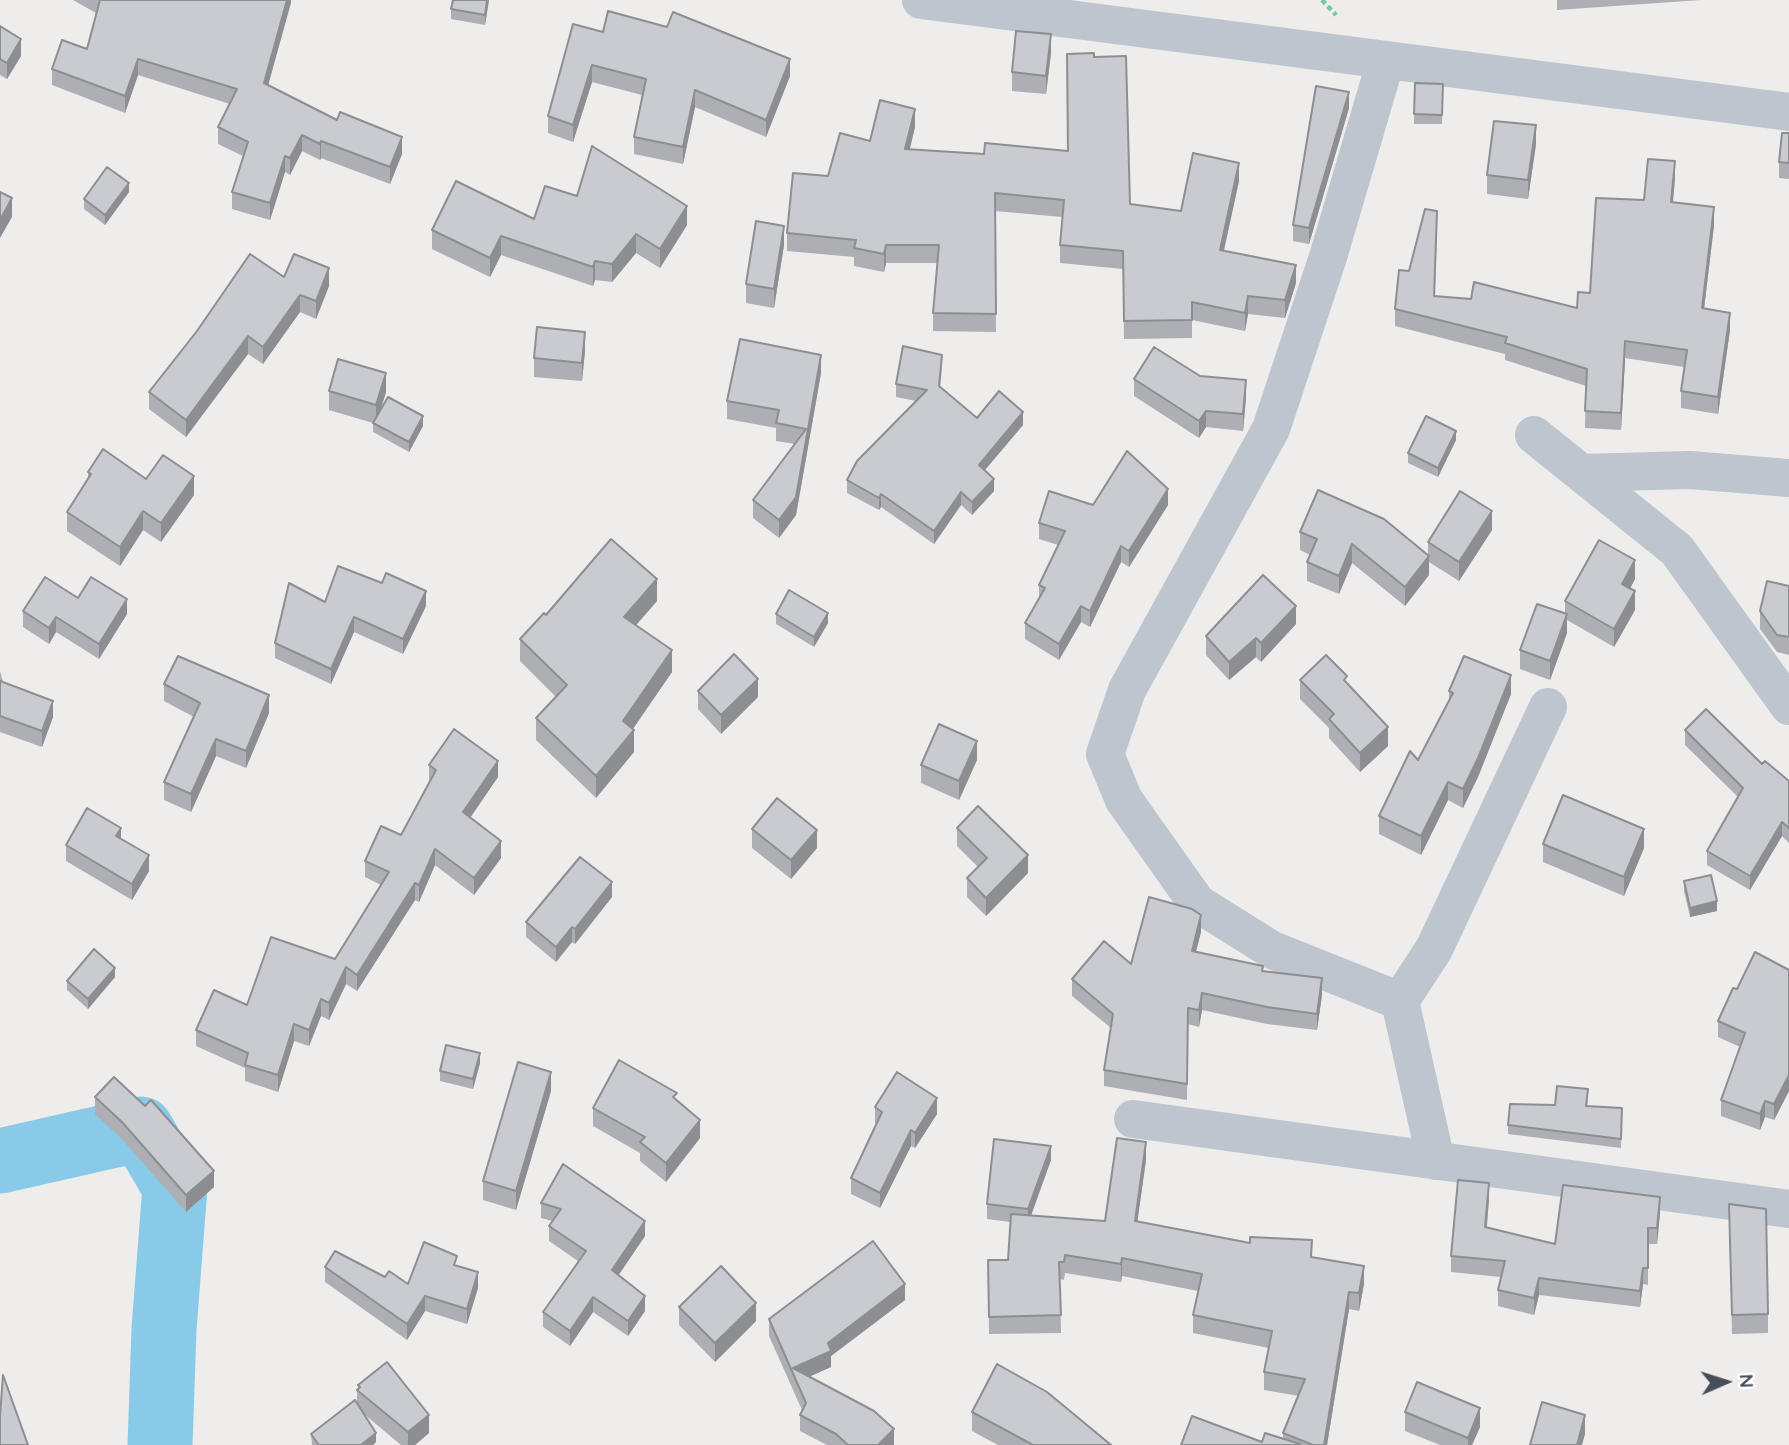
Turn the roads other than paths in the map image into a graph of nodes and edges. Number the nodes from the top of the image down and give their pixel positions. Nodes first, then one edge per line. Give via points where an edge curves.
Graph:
1 (921, 0) edge
2 (1386, 60) junction
3 (1789, 112) edge
4 (1534, 435) dead end
5 (1581, 472) junction
6 (1789, 478) edge
7 (1789, 706) edge
8 (1548, 707) dead end
9 (1400, 1001) junction
10 (1133, 1119) dead end
11 (1436, 1161) junction
12 (1789, 1209) edge

1 - 2 street
2 - 3 street
2 - 9 street via 1271,429 1127,690 1105,754 1124,800 1197,903 1272,950
4 - 5 street
5 - 6 street via 1690,470
5 - 7 street via 1677,550
8 - 9 street via 1434,949
9 - 11 street
10 - 11 street
11 - 12 street

